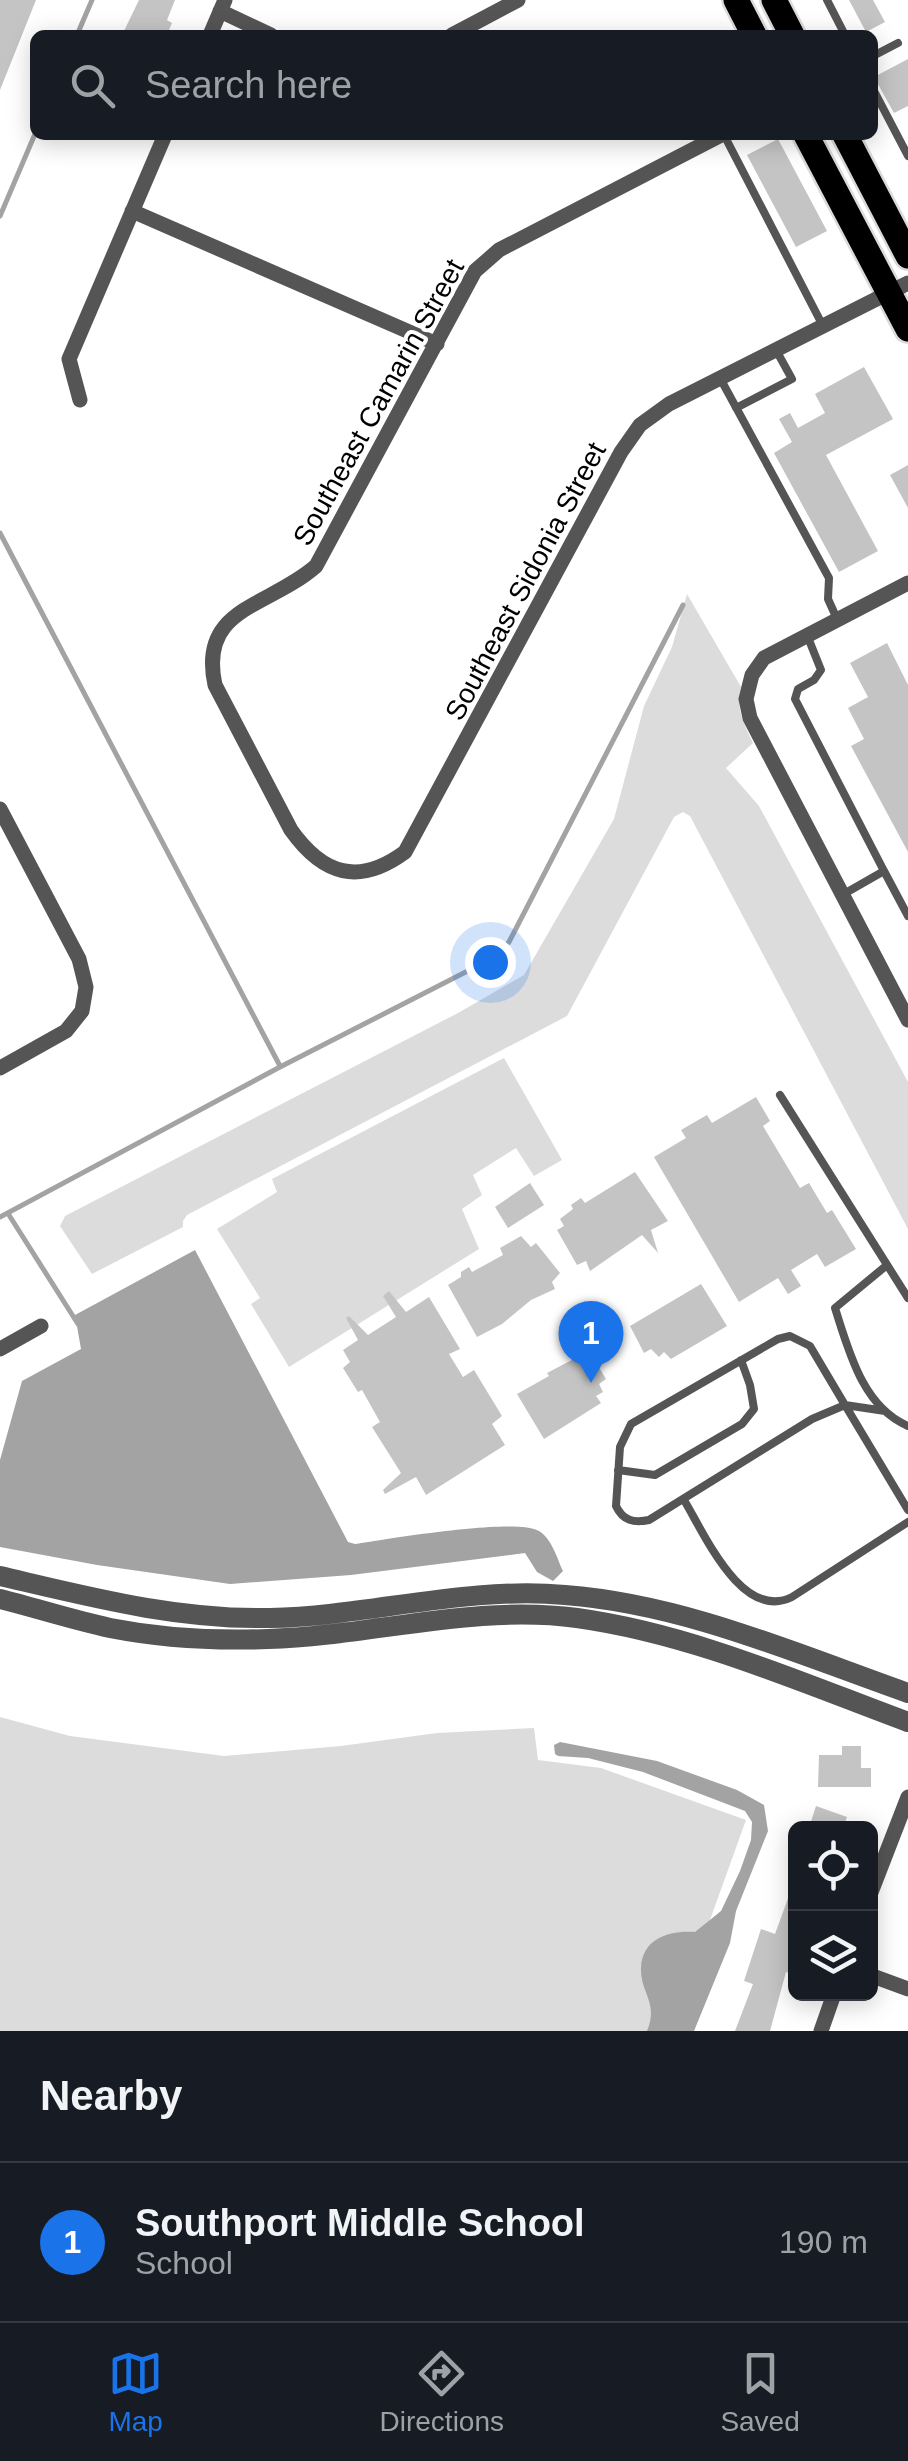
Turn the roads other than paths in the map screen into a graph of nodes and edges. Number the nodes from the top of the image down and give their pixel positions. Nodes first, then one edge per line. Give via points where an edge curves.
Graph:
1 (518, 0) edge
2 (736, 0) edge
3 (774, 0) edge
4 (827, 0) edge
5 (223, 6) edge
6 (212, 30) edge
7 (263, 30) edge
8 (461, 30) edge
9 (751, 30) edge
10 (789, 30) edge
11 (842, 30) edge
12 (898, 43) dead end
13 (878, 53) edge
14 (878, 98) edge
15 (163, 140) edge
16 (712, 140) edge
17 (725, 140) edge
18 (809, 140) edge
19 (848, 140) edge
20 (908, 156) edge
21 (132, 211) junction
22 (908, 256) edge
23 (898, 288) edge
24 (823, 326) junction
25 (908, 329) edge
26 (437, 344) junction
27 (776, 350) junction
28 (720, 378) junction
29 (80, 400) dead end
30 (736, 408) junction
31 (908, 583) edge
32 (837, 620) junction
33 (807, 636) junction
34 (0, 809) edge
35 (330, 868) joint
36 (884, 871) junction
37 (842, 894) junction
38 (908, 916) edge
39 (908, 1020) edge
40 (0, 1068) edge
41 (780, 1095) dead end
42 (887, 1266) junction
43 (908, 1298) edge
44 (41, 1326) dead end
45 (0, 1348) edge
46 (741, 1360) junction
47 (845, 1405) junction
48 (884, 1411) junction
49 (908, 1426) edge
50 (618, 1470) junction
51 (684, 1500) junction
52 (908, 1510) edge
53 (908, 1522) edge
54 (0, 1576) edge
55 (460, 1595) junction
56 (0, 1599) edge
57 (212, 1617) junction
58 (464, 1619) junction
59 (710, 1624) junction
60 (210, 1639) junction
61 (706, 1647) junction
62 (908, 1693) edge
63 (908, 1722) edge
64 (908, 1797) edge
65 (878, 1874) edge
66 (878, 1978) edge
67 (908, 1989) edge
68 (832, 2001) edge
69 (821, 2031) edge

1 - 8 street
2 - 9 main road
3 - 10 main road
4 - 11 lane
5 - 6 street
5 - 7 street
12 - 13 lane
14 - 20 lane
15 - 21 street
16 - 26 street, Southeast Camarin Street via 499,250 475,271
17 - 24 lane
18 - 23 main road
19 - 22 main road
21 - 26 street
21 - 29 street via 69,359
23 - 24 street, Southeast Sidonia Street
23 - 25 main road
24 - 27 street, Southeast Sidonia Street
26 - 35 street, Southeast Camarin Street via 316,566 224,624 213,643 215,685 291,830
27 - 28 street, Southeast Sidonia Street
27 - 30 lane via 792,379
28 - 30 lane
28 - 35 street, Southeast Sidonia Street via 640,425 621,452 405,852 368,871
30 - 32 lane via 829,578
31 - 32 street
32 - 33 street
33 - 36 lane via 821,670 795,699
33 - 37 street via 764,658 746,699
34 - 40 street via 79,959 86,987 82,1011 66,1031
36 - 37 lane
36 - 38 lane
37 - 39 street
41 - 42 lane
42 - 43 lane
42 - 48 lane via 835,1308 855,1370
44 - 45 street
46 - 47 lane via 778,1339 802,1339
46 - 50 lane via 631,1424
46 - 50 lane via 754,1410 742,1424 655,1475
47 - 48 lane
47 - 51 lane
47 - 52 lane
48 - 49 lane
50 - 51 lane via 616,1506 626,1518 650,1520
51 - 53 lane via 732,1578 752,1596 775,1602 792,1598
54 - 57 street
55 - 57 street via 273,1618
55 - 58 street
55 - 59 street via 578,1596
56 - 60 street via 110,1628
57 - 60 street
58 - 60 street via 357,1633
58 - 61 street via 576,1618
59 - 61 street
59 - 62 street
61 - 63 street
64 - 65 street
66 - 67 street
68 - 69 street

